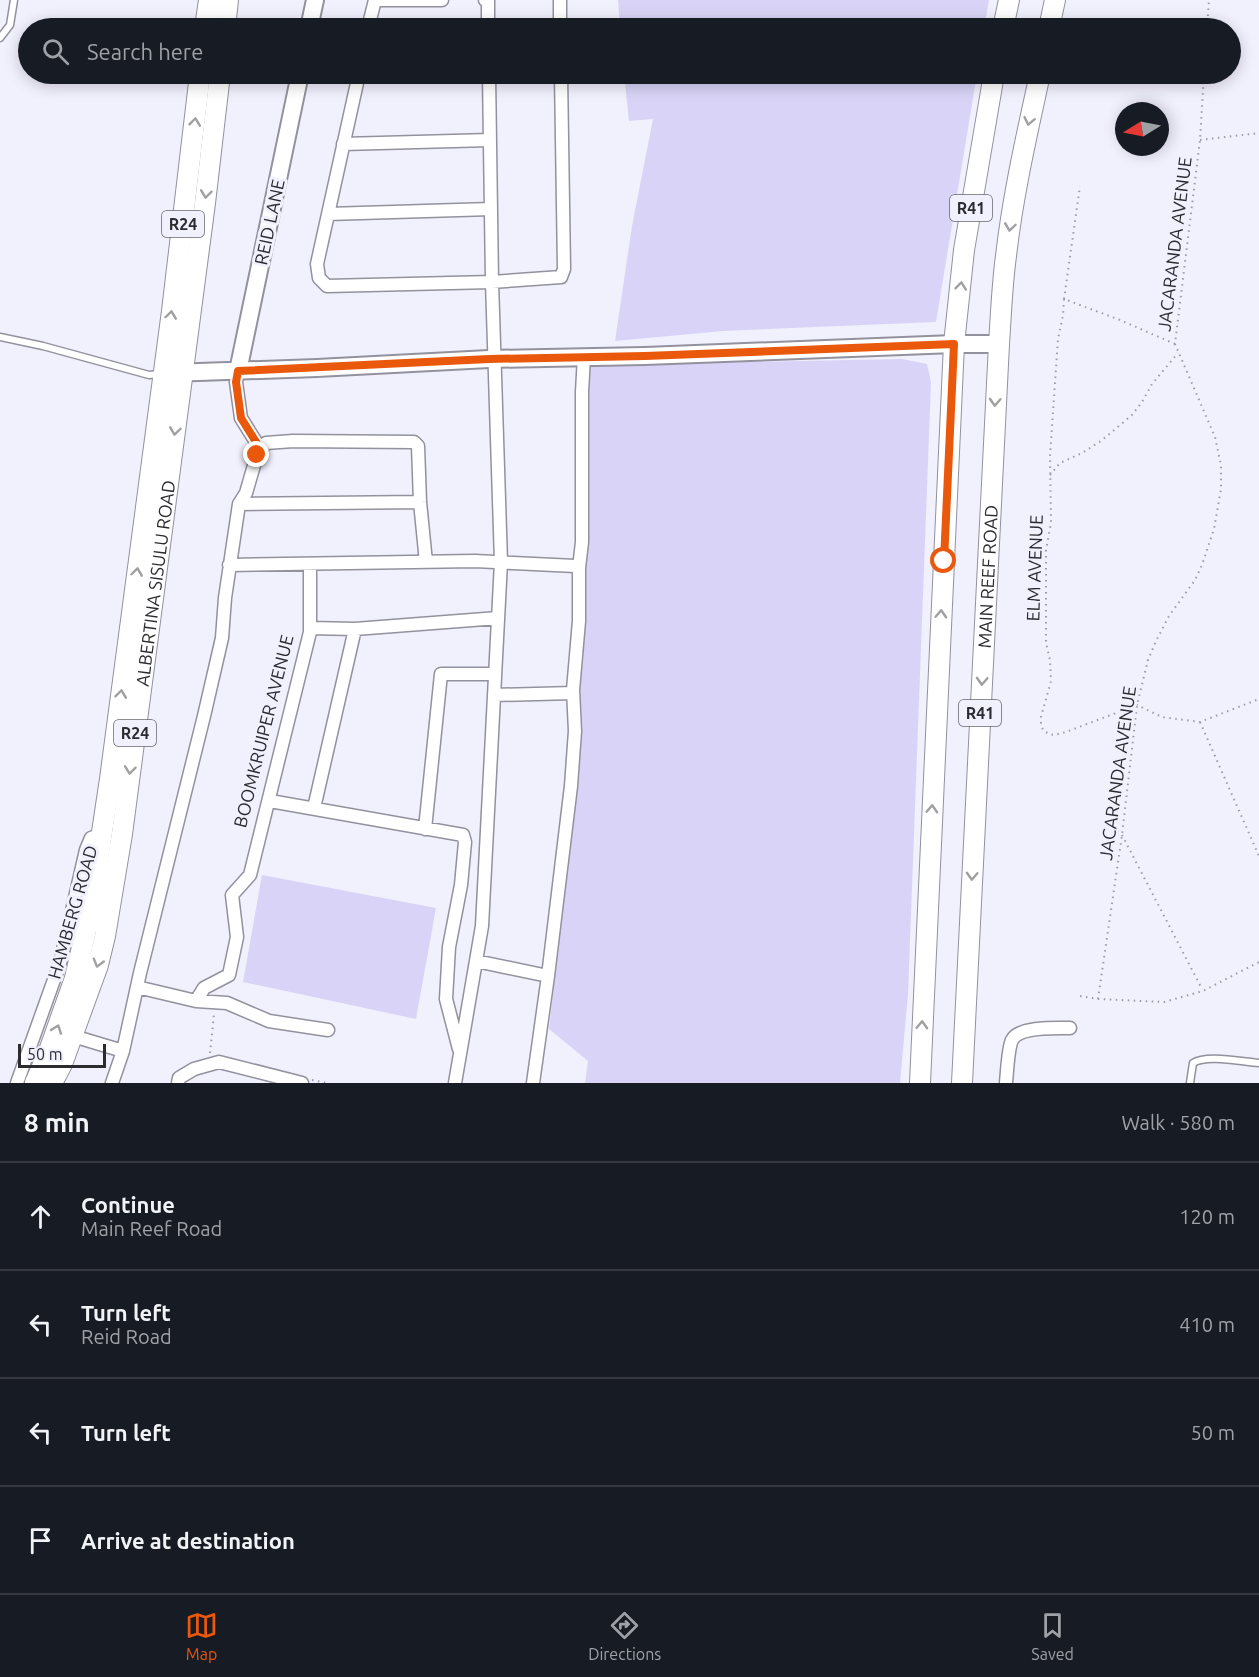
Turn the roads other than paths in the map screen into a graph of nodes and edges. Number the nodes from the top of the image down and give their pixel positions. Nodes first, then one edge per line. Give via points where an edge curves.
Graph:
1 (14, 0) edge
2 (209, 0) edge
3 (228, 0) edge
4 (315, 0) edge
5 (375, 0) edge
6 (442, 0) edge
7 (485, 0) edge
8 (560, 0) edge
9 (1009, 0) edge
10 (1055, 0) edge
11 (207, 18) edge
12 (226, 18) edge
13 (311, 18) edge
14 (370, 18) edge
15 (488, 18) edge
16 (560, 18) edge
17 (1005, 18) edge
18 (1051, 18) edge
19 (0, 38) edge
20 (199, 84) edge
21 (219, 84) edge
22 (298, 84) edge
23 (357, 84) edge
24 (489, 84) edge
25 (561, 84) edge
26 (992, 84) edge
27 (1038, 84) edge
28 (490, 140) junction
29 (343, 144) junction
30 (491, 210) junction
31 (328, 214) junction
32 (492, 282) junction
33 (0, 337) edge
34 (954, 344) junction
35 (999, 344) junction
36 (584, 356) junction
37 (496, 359) junction
38 (238, 371) junction
39 (163, 373) junction
40 (183, 373) junction
41 (261, 450) junction
42 (420, 502) junction
43 (239, 504) junction
44 (426, 562) junction
45 (501, 562) junction
46 (310, 564) junction
47 (229, 565) junction
48 (575, 566) dead end
49 (498, 618) junction
50 (310, 628) junction
51 (356, 629) junction
52 (495, 674) junction
53 (573, 693) junction
54 (494, 695) junction
55 (270, 801) junction
56 (314, 808) junction
57 (425, 829) junction
58 (112, 833) junction
59 (476, 961) junction
60 (548, 976) junction
61 (137, 987) junction
62 (196, 1001) junction
63 (1070, 1028) dead end
64 (328, 1030) dead end
65 (73, 1036) junction
66 (123, 1051) junction
67 (460, 1056) junction
68 (1259, 1063) edge
69 (17, 1083) edge
70 (35, 1083) edge
71 (52, 1083) edge
72 (112, 1083) edge
73 (178, 1083) edge
74 (302, 1083) edge
75 (455, 1083) edge
76 (533, 1083) edge
77 (920, 1083) edge
78 (962, 1083) edge
79 (1006, 1083) edge
80 (1190, 1083) edge

1 - 19 lane via 10,25
2 - 11 main road
3 - 12 main road
4 - 13 street
5 - 6 street
5 - 14 street
7 - 15 street
8 - 16 street
9 - 17 main road
10 - 18 main road
39 -> 20 main road, ALBERTINA SISULU ROAD / R24
21 -> 40 main road, ALBERTINA SISULU ROAD / R24
22 - 38 street, REID LANE
23 - 29 street
24 - 28 street
25 - 32 street via 561,277
34 -> 26 main road, R41 via 966,239
27 -> 35 main road, MAIN REEF ROAD / R41 via 1011,219
28 - 29 street
28 - 30 street
29 - 31 street
30 - 31 street
30 - 32 street
31 - 32 street via 317,264 319,278 327,286
32 - 37 street
33 - 39 lane via 149,375
34 - 35 street
34 - 36 street
77 -> 34 main road, R41
35 -> 78 main road, MAIN REEF ROAD / R41
36 - 37 street
36 - 53 street via 582,542
37 - 38 street
37 - 45 street
38 - 40 street
38 - 41 street via 241,418
39 - 40 street
58 -> 39 main road, ALBERTINA SISULU ROAD / R24
40 -> 58 main road, ALBERTINA SISULU ROAD / R24
41 - 42 street via 266,443 293,441 414,442 418,446
41 - 43 street
42 - 43 street
42 - 44 street
43 - 47 street
44 - 45 street
44 - 46 street
45 - 48 street
45 - 49 street
46 - 47 street
46 - 50 street
47 - 61 street via 219,649
49 - 51 street
49 - 52 street
50 - 51 street
50 - 55 street
51 - 56 street
52 - 54 street
52 - 57 street via 441,674
53 - 54 street
53 - 60 street via 571,786
54 - 59 street via 482,926
55 - 56 street
55 - 62 street via 250,875 232,895 237,937 229,975 204,988
56 - 57 street
57 - 67 street via 463,835 465,842 449,947 446,999
58 -> 65 main road, ALBERTINA SISULU ROAD / R24 via 102,949
58 - 69 street, HAMBERG ROAD via 91,838 86,850 60,963
70 -> 58 main road, ALBERTINA SISULU ROAD / R24 via 75,978
59 - 60 street
59 - 67 street
60 - 76 street
61 - 62 street
61 - 66 street
62 - 64 street via 226,1003 268,1021
63 - 79 street via 1015,1036
65 - 66 street
65 - 71 main road, ALBERTINA SISULU ROAD / R24
66 - 72 street
67 - 75 street
68 - 80 lane via 1197,1060
73 - 74 street via 179,1078 194,1069 219,1062

